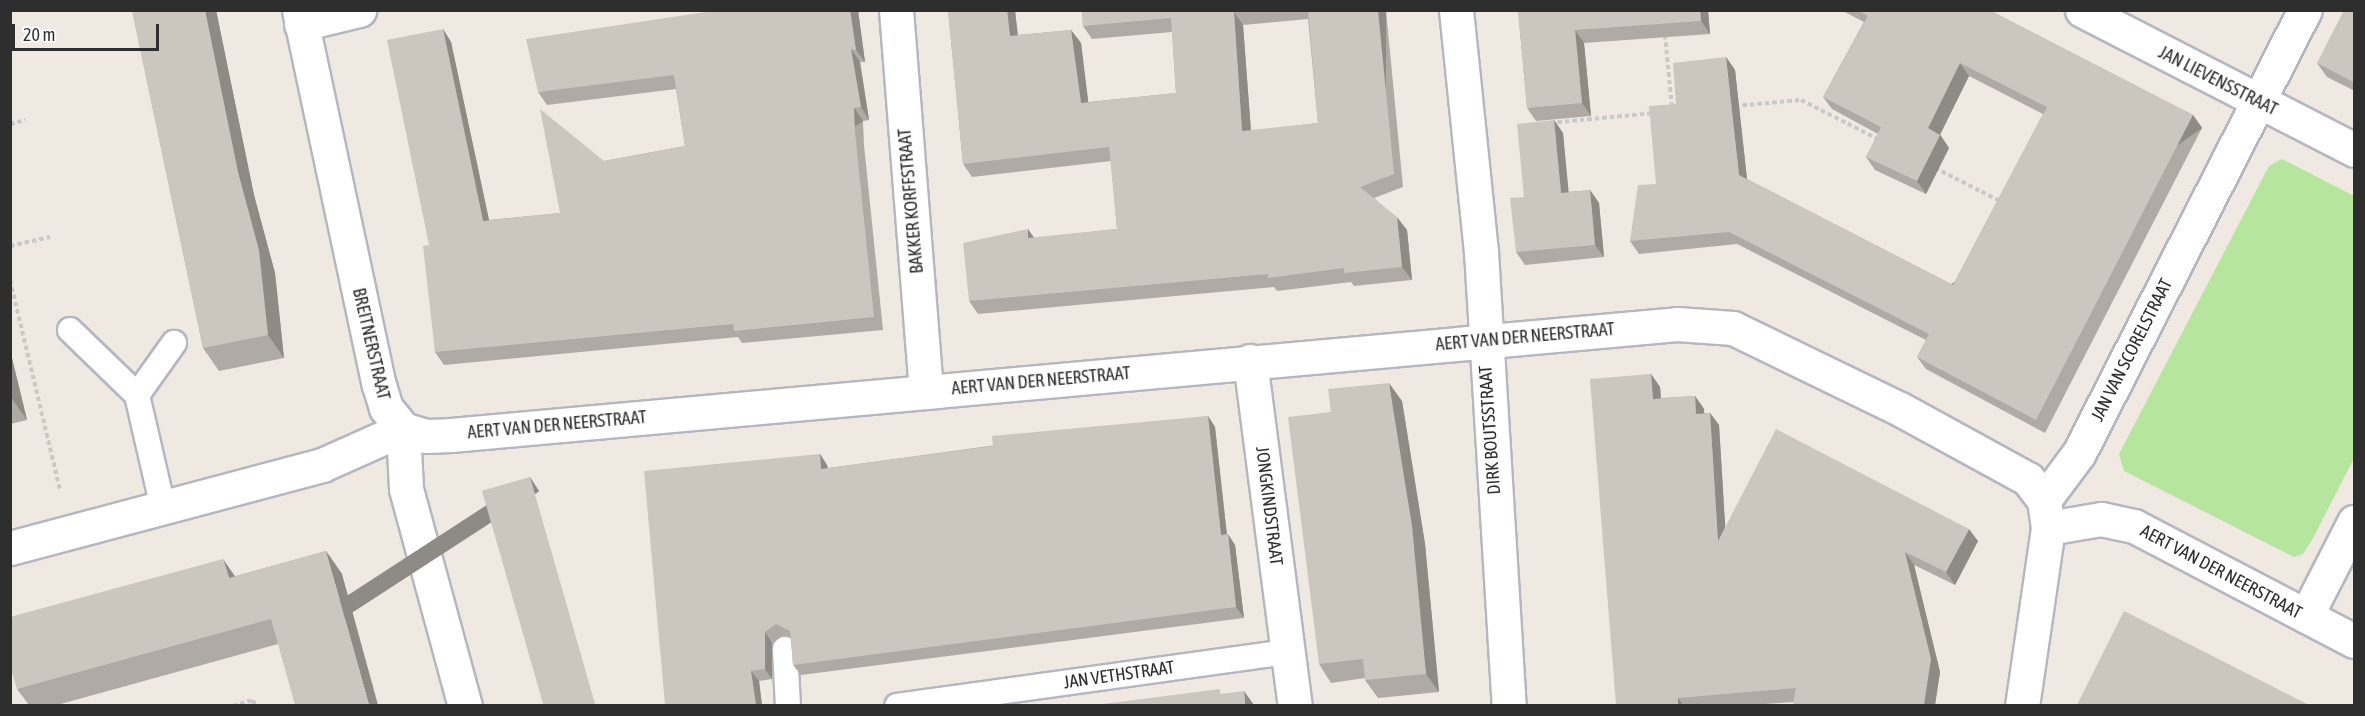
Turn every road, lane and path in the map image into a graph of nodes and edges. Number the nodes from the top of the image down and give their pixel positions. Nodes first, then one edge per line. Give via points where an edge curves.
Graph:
1 (359, 10) edge
2 (896, 10) edge
3 (1456, 10) edge
4 (2082, 10) edge
5 (2305, 10) edge
6 (300, 17) edge
7 (1665, 33) edge
8 (2259, 102) junction
9 (1731, 106) edge
10 (1684, 110) edge
11 (1672, 111) junction
12 (25, 120) dead end
13 (1548, 123) edge
14 (10, 124) edge
15 (1883, 141) edge
16 (2355, 150) edge
17 (1924, 162) edge
18 (2006, 204) edge
19 (50, 237) dead end
20 (10, 246) edge
21 (10, 280) edge
22 (70, 330) dead end
23 (1484, 340) junction
24 (174, 343) dead end
25 (1250, 361) junction
26 (926, 392) junction
27 (137, 394) junction
28 (403, 429) junction
29 (163, 508) junction
30 (2046, 514) junction
31 (2355, 522) edge
32 (70, 532) junction
33 (10, 548) edge
34 (2306, 616) junction
35 (2355, 641) edge
36 (785, 649) dead end
37 (1288, 652) junction
38 (233, 705) edge
39 (255, 705) edge
40 (465, 705) edge
41 (788, 705) edge
42 (897, 705) edge
43 (1295, 705) edge
44 (1509, 705) edge
45 (2022, 705) edge

1 - 6 street
2 - 26 street, BAKKER KORFFSTRAAT
3 - 23 street, DIRK BOUTSSTRAAT via 1481,252
4 - 8 street, JAN LIEVENSSTRAAT
5 - 8 street, JAN VAN SCORELSTRAAT
6 - 28 street, BREITNERSTRAAT via 379,385 386,408
7 - 11 path
8 - 16 street, JAN LIEVENSSTRAAT
8 - 30 street, JAN VAN SCORELSTRAAT
9 - 15 path via 1801,100
10 - 11 path
11 - 13 path
12 - 14 path
17 - 18 path
19 - 20 path
21 - 32 path
22 - 27 lane
23 - 25 street, AERT VAN DER NEERSTRAAT
23 - 30 street, AERT VAN DER NEERSTRAAT via 1677,324 1733,328 2007,464 2028,479
23 - 44 street, DIRK BOUTSSTRAAT
24 - 27 lane
25 - 26 street, AERT VAN DER NEERSTRAAT
25 - 37 street, JONGKINDSTRAAT
26 - 28 street, AERT VAN DER NEERSTRAAT via 451,435 426,436
27 - 29 lane
28 - 29 street via 322,465
28 - 40 street via 406,489
29 - 32 street
30 - 34 street, AERT VAN DER NEERSTRAAT via 2134,526
30 - 45 street, JAN VAN SCORELSTRAAT
31 - 34 street
32 - 33 street
34 - 35 street, AERT VAN DER NEERSTRAAT
36 - 41 lane
37 - 42 lane, JAN VETHSTRAAT
37 - 43 street
38 - 39 path via 253,700

